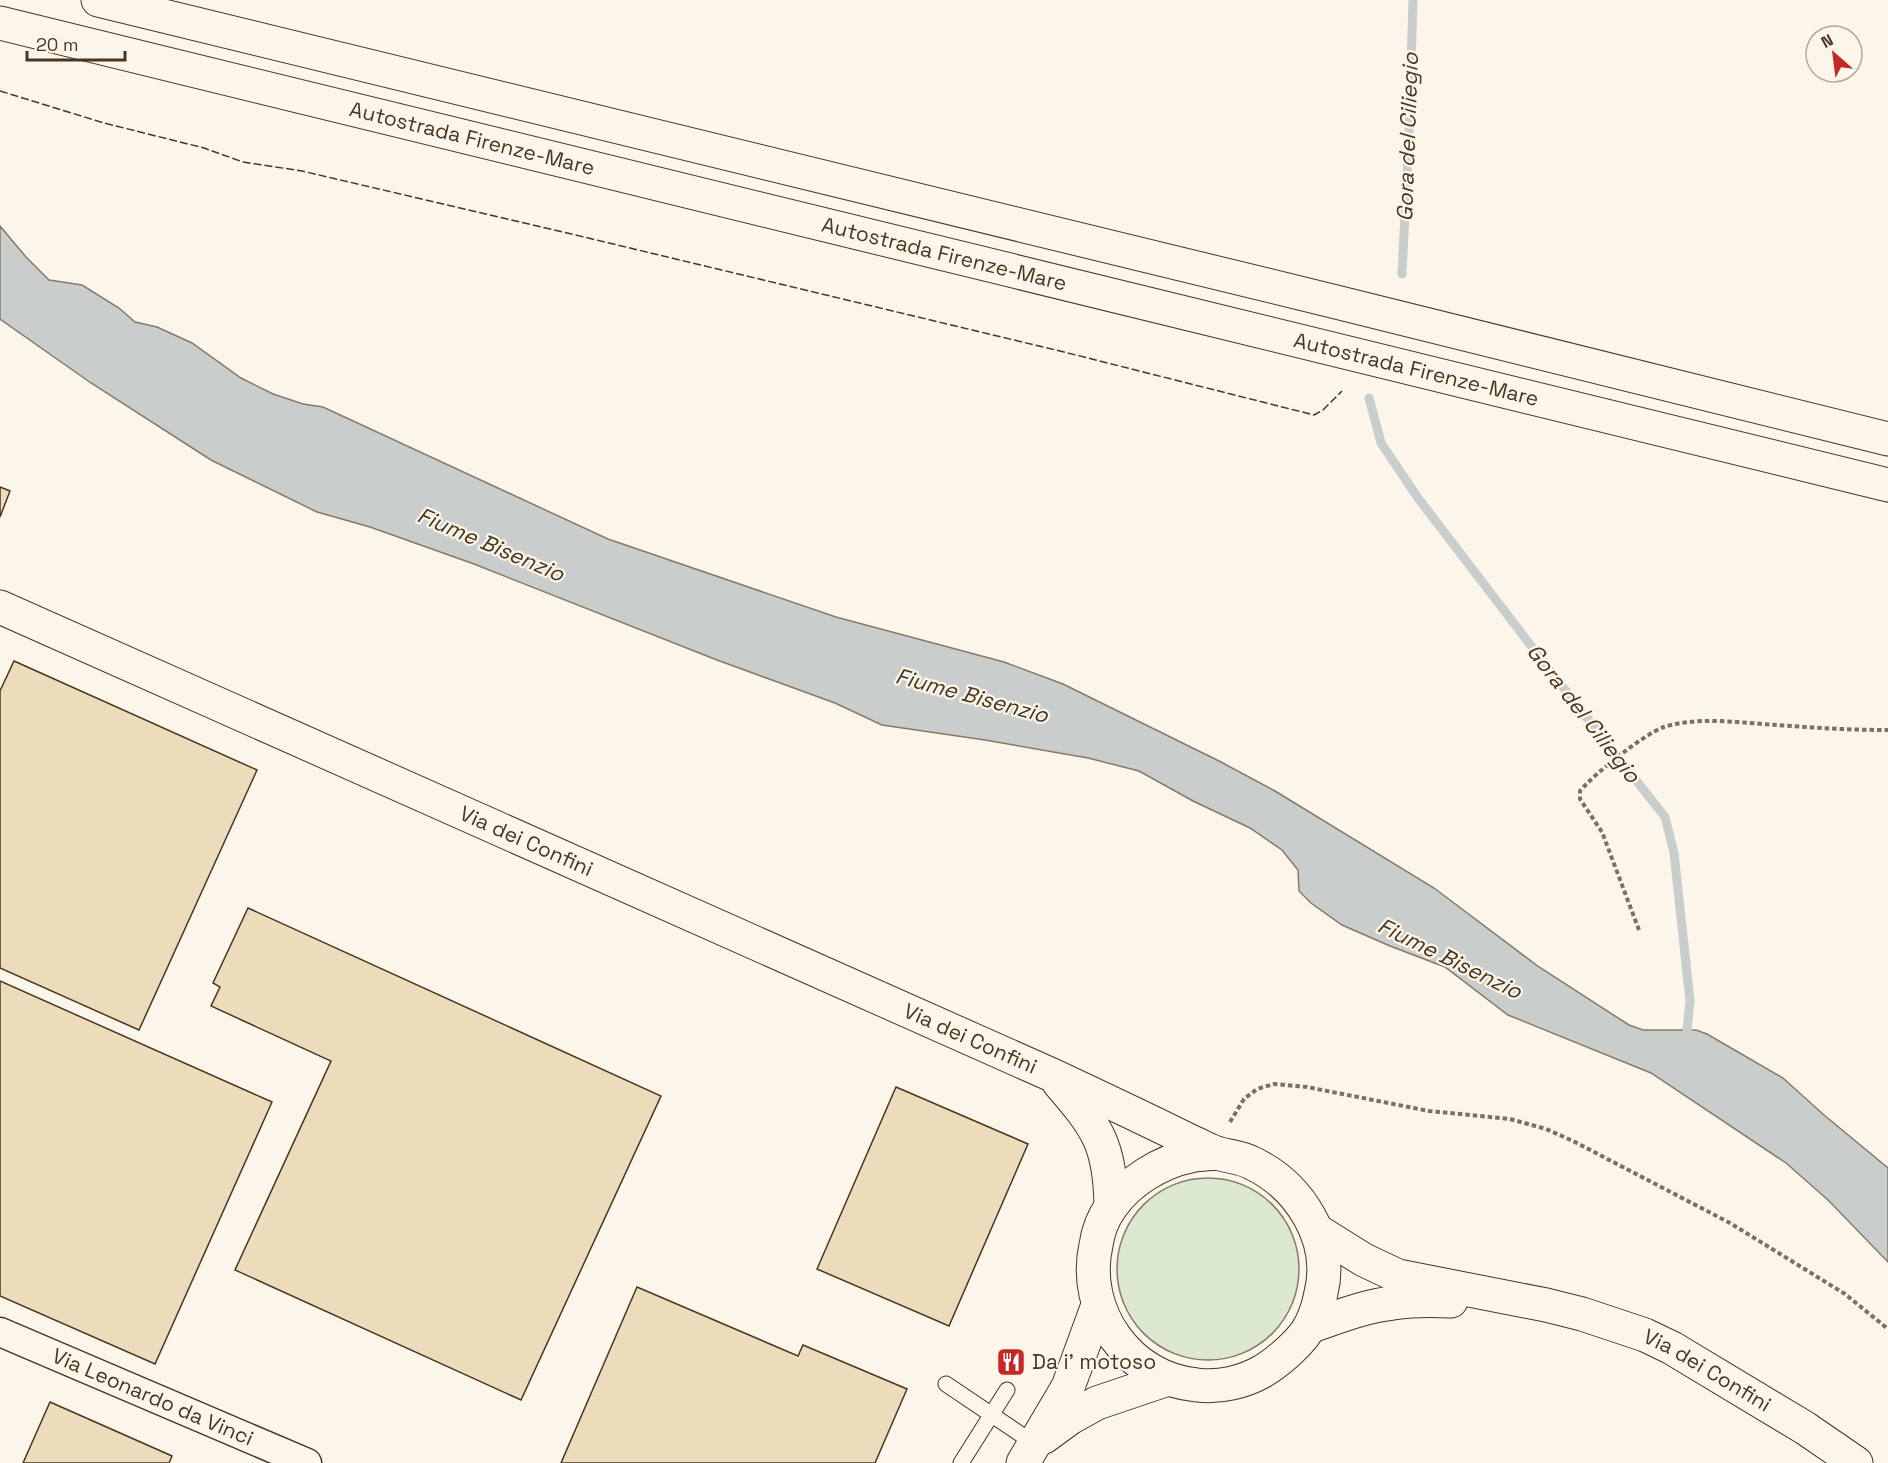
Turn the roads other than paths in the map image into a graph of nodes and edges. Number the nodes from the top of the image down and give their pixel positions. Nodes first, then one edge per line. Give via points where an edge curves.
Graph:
1 (98, 0) edge
2 (0, 23) edge
3 (1888, 439) edge
4 (1888, 485) edge
5 (0, 607) edge
6 (1053, 1074) junction
7 (1217, 1153) junction
8 (1111, 1206) junction
9 (1317, 1230) junction
10 (1098, 1305) junction
11 (1546, 1305) junction
12 (1311, 1326) junction
13 (0, 1332) edge
14 (1168, 1379) junction
15 (946, 1384) dead end
16 (1008, 1390) dead end
17 (992, 1415) junction
18 (1029, 1453) edge
19 (307, 1463) edge
20 (961, 1463) edge
21 (1856, 1463) edge

1 - 3 main road
2 - 4 main road, Autostrada Firenze-Mare
5 - 6 main road, Via dei Confini
6 - 7 main road, Via dei Confini
6 - 8 main road, Via dei Confini via 1101,1139
7 - 8 main road, Via dei Confini via 1167,1162 1130,1187
7 - 9 main road, Via dei Confini via 1251,1162 1272,1174 1299,1200
8 - 10 main road, Via dei Confini via 1102,1222 1093,1256
9 - 11 main road, Via dei Confini via 1398,1276
9 - 12 main road, Via dei Confini via 1324,1272
10 - 14 main road, Via dei Confini via 1124,1349
10 - 18 main road via 1068,1386
11 - 12 main road, Via dei Confini via 1422,1300 1364,1309
11 - 21 main road, Via dei Confini via 1645,1335 1672,1348
12 - 14 main road, Via dei Confini via 1293,1347 1253,1376 1204,1386
13 - 19 street, Via Leonardo da Vinci
14 - 18 main road via 1097,1403 1070,1418
15 - 17 lane
16 - 17 lane
17 - 18 lane
17 - 20 lane

